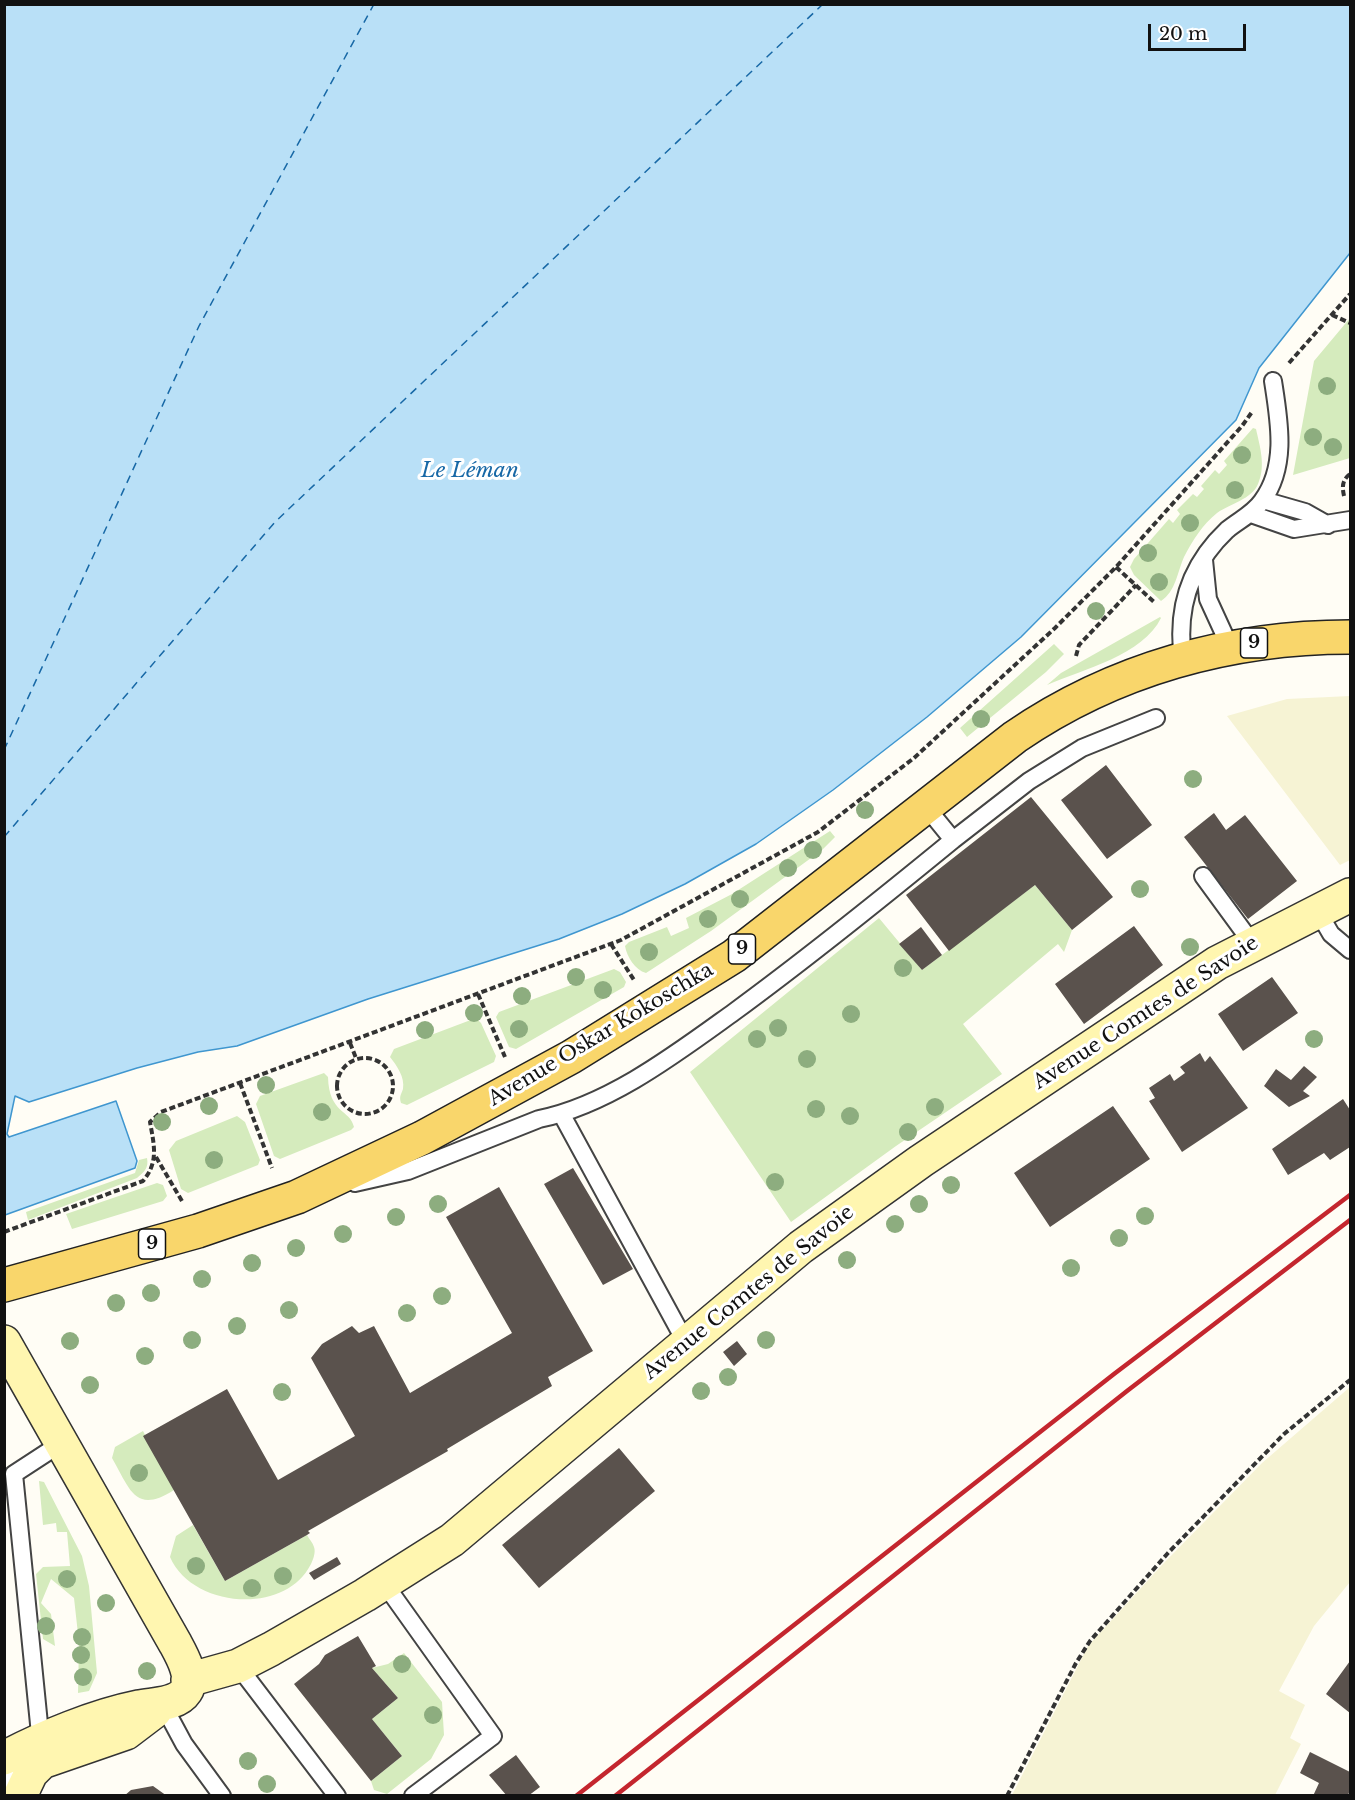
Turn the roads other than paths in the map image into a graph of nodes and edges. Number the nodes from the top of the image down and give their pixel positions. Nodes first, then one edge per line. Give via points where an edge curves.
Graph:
1 (1273, 381) road end
2 (1263, 500) junction
3 (1251, 514) junction
4 (1350, 520) edge
5 (1328, 525) junction
6 (1204, 559) junction
7 (1350, 637) edge
8 (1230, 647) junction
9 (1183, 659) junction
10 (1156, 718) dead end
11 (927, 808) junction
12 (953, 840) junction
13 (1203, 876) dead end
14 (1350, 894) edge
15 (1317, 910) junction
16 (1252, 943) junction
17 (1350, 950) edge
18 (562, 1114) junction
19 (297, 1197) junction
20 (4, 1285) edge
21 (685, 1341) junction
22 (4, 1342) edge
23 (60, 1444) junction
24 (384, 1583) junction
25 (238, 1666) junction
26 (188, 1680) junction
27 (162, 1703) junction
28 (44, 1751) junction
29 (4, 1758) edge
30 (16, 1786) edge
31 (222, 1796) edge
32 (337, 1796) edge
33 (413, 1796) edge

1 - 2 lane via 1281,431 1275,473
2 - 3 lane
2 - 5 lane
3 - 5 lane via 1294,529
3 - 6 lane via 1221,536
4 - 5 lane
6 - 8 lane via 1208,599
6 - 9 lane via 1183,605 1179,624
7 - 8 main road, Avenue Oskar Kokoschka / 9 via 1273,640
8 - 9 main road, Avenue Oskar Kokoschka / 9
9 - 11 main road, Avenue Oskar Kokoschka / 9 via 1089,692 1046,716
10 - 12 lane via 1082,748 1029,781
11 - 12 lane
11 - 19 main road, Avenue Oskar Kokoschka / 9 via 734,956 571,1058 422,1138
12 - 18 lane via 814,954 680,1052
13 - 16 lane
14 - 15 street, Avenue Comtes de Savoie
15 - 16 street, Avenue Comtes de Savoie
15 - 17 lane via 1331,934
16 - 21 street, Avenue Comtes de Savoie via 1149,1006 921,1161 801,1247
18 - 19 lane via 539,1119 408,1171
18 - 21 lane
19 - 20 main road, Avenue Oskar Kokoschka / 9 via 198,1231
21 - 24 street, Avenue Comtes de Savoie via 460,1533
22 - 23 street
23 - 26 street via 175,1643
23 - 28 lane via 14,1474
24 - 25 street, Avenue Comtes de Savoie
24 - 33 lane via 493,1736
25 - 26 street, Avenue Comtes de Savoie
25 - 32 lane
26 - 27 street via 184,1694
27 - 28 street via 126,1733
27 - 31 lane via 184,1744
28 - 29 street
28 - 30 street via 36,1766

